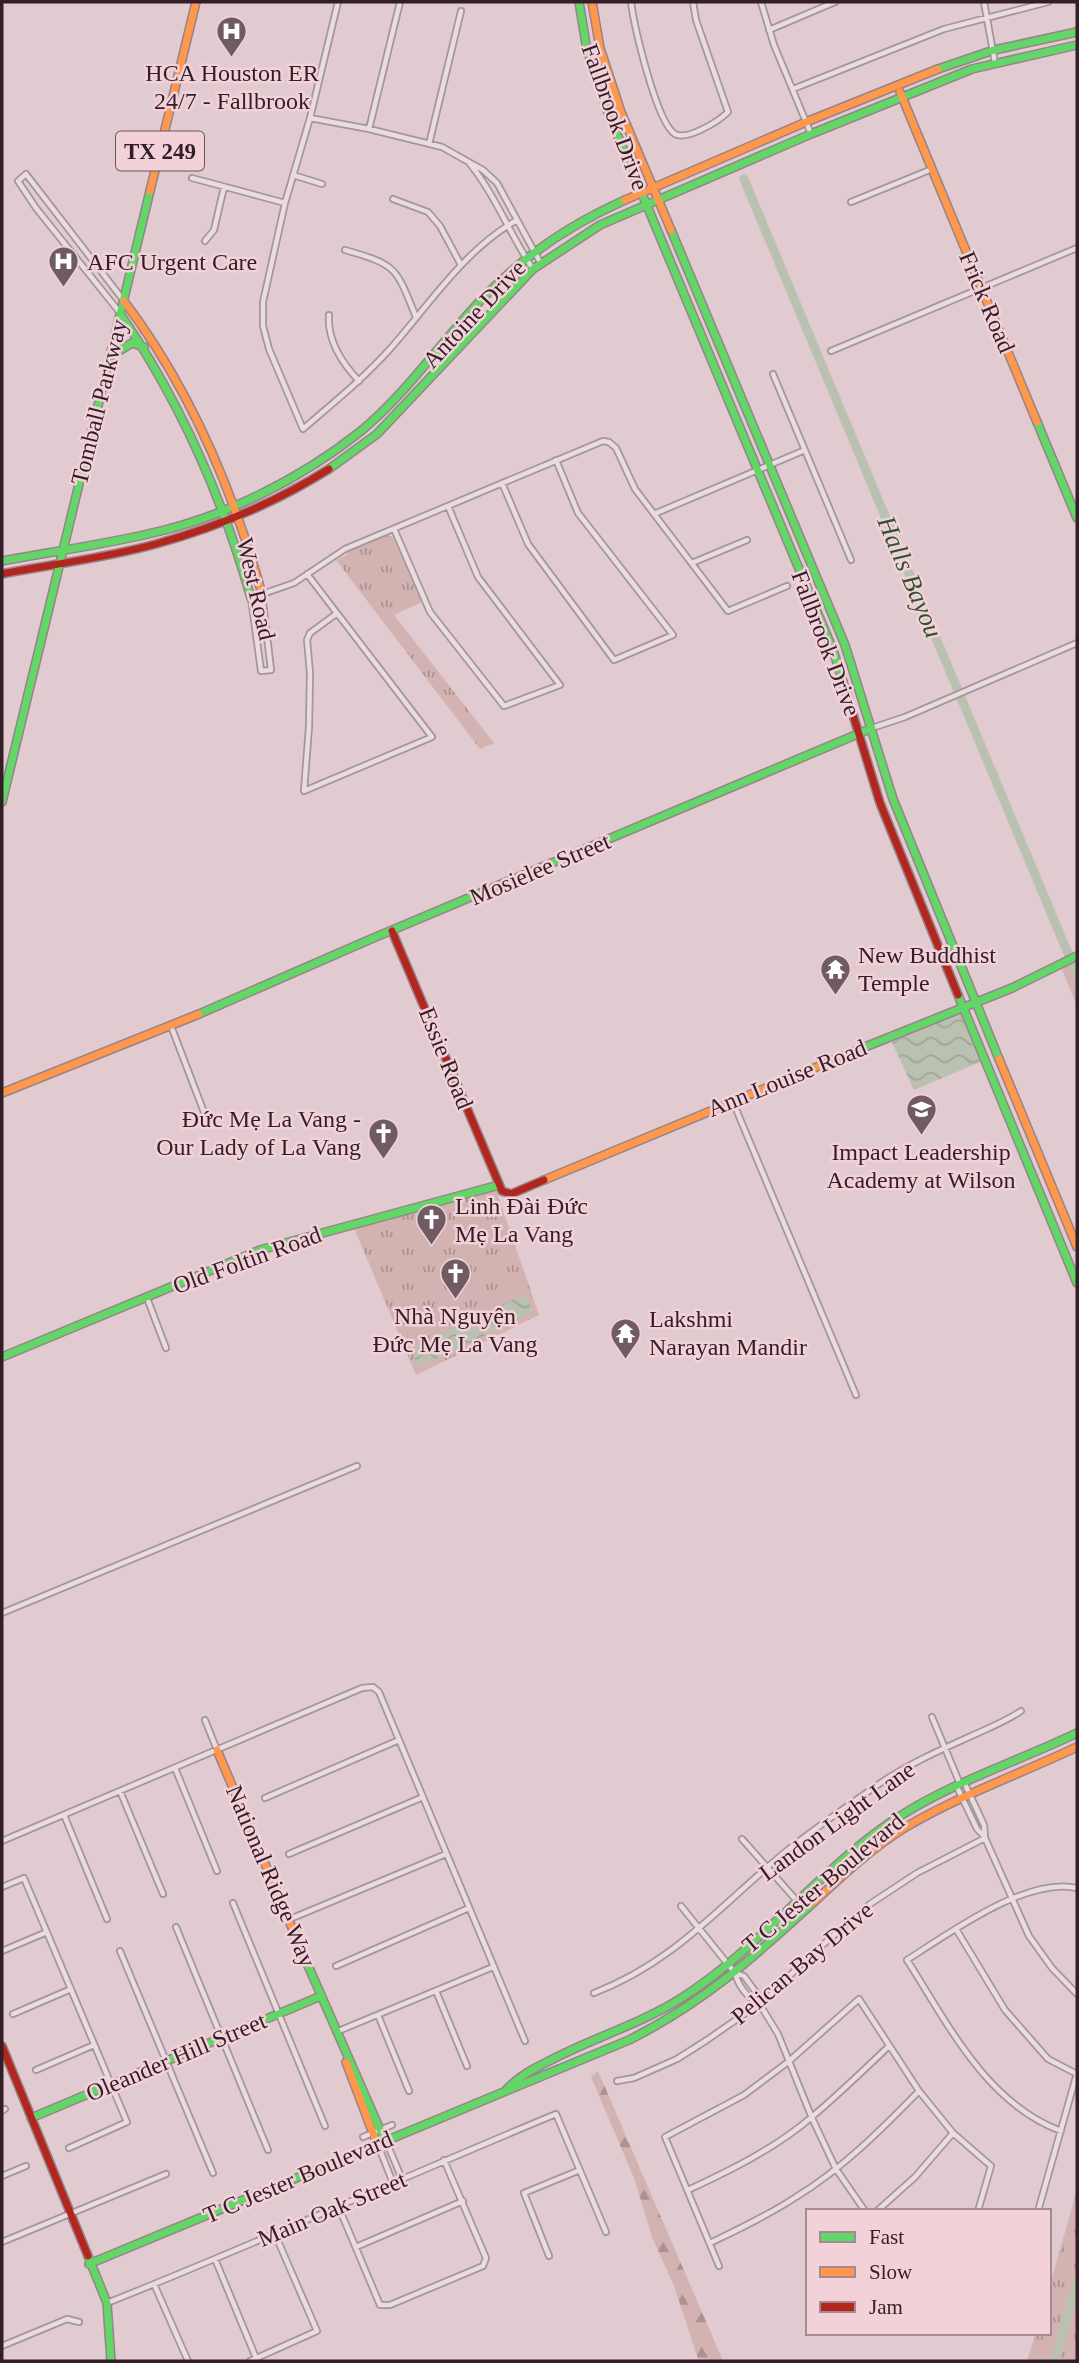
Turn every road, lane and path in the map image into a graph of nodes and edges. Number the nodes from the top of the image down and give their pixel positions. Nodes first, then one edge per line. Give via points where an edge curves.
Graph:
1 (196, 2) edge
2 (338, 2) edge
3 (400, 2) edge
4 (579, 2) edge
5 (592, 2) edge
6 (631, 2) edge
7 (694, 2) edge
8 (761, 2) edge
9 (835, 2) edge
10 (984, 2) edge
11 (1048, 2) edge
12 (461, 11) dead end
13 (987, 16) junction
14 (769, 30) junction
15 (1077, 32) edge
16 (1077, 45) edge
17 (994, 50) junction
18 (996, 63) junction
19 (897, 85) junction
20 (793, 89) junction
21 (902, 96) junction
22 (310, 118) junction
23 (806, 122) junction
24 (369, 129) junction
25 (811, 134) junction
26 (429, 144) junction
27 (469, 163) junction
28 (932, 169) junction
29 (292, 175) junction
30 (191, 178) dead end
31 (323, 184) dead end
32 (225, 187) junction
33 (653, 187) junction
34 (642, 192) junction
35 (393, 199) dead end
36 (658, 200) junction
37 (851, 202) dead end
38 (285, 203) junction
39 (647, 204) junction
40 (517, 220) junction
41 (507, 226) junction
42 (205, 241) dead end
43 (1077, 248) edge
44 (345, 250) dead end
45 (534, 251) junction
46 (526, 258) junction
47 (540, 262) junction
48 (461, 265) junction
49 (533, 269) junction
50 (981, 288) junction
51 (124, 301) junction
52 (121, 315) junction
53 (328, 315) dead end
54 (416, 317) junction
55 (708, 318) junction
56 (696, 322) junction
57 (445, 341) junction
58 (144, 347) junction
59 (455, 349) junction
60 (831, 351) dead end
61 (110, 357) junction
62 (773, 374) dead end
63 (359, 381) junction
64 (195, 414) junction
65 (185, 419) junction
66 (342, 446) junction
67 (805, 450) junction
68 (350, 456) junction
69 (556, 460) junction
70 (769, 465) junction
71 (757, 470) junction
72 (502, 483) junction
73 (233, 506) junction
74 (448, 506) junction
75 (222, 510) junction
76 (654, 514) junction
77 (237, 517) junction
78 (1077, 518) edge
79 (226, 522) junction
80 (394, 529) junction
81 (150, 534) junction
82 (747, 540) dead end
83 (154, 545) junction
84 (62, 550) junction
85 (850, 559) dead end
86 (2, 561) edge
87 (692, 563) junction
88 (59, 564) junction
89 (2, 574) edge
90 (307, 574) junction
91 (787, 586) dead end
92 (262, 594) junction
93 (251, 598) junction
94 (336, 614) junction
95 (1077, 643) edge
96 (872, 728) junction
97 (860, 733) junction
98 (2, 802) edge
99 (393, 931) junction
100 (1077, 956) edge
101 (976, 1002) junction
102 (963, 1007) junction
103 (171, 1025) junction
104 (2, 1093) edge
105 (733, 1102) junction
106 (207, 1120) dead end
107 (499, 1185) junction
108 (1054, 1192) junction
109 (1042, 1196) junction
110 (1077, 1247) edge
111 (1077, 1283) edge
112 (146, 1297) junction
113 (166, 1348) dead end
114 (2, 1357) edge
115 (856, 1395) dead end
116 (357, 1466) dead end
117 (2, 1613) edge
118 (1021, 1711) dead end
119 (932, 1717) dead end
120 (205, 1720) dead end
121 (1077, 1733) edge
122 (399, 1740) junction
123 (1077, 1747) edge
124 (944, 1748) junction
125 (218, 1750) junction
126 (175, 1768) junction
127 (960, 1784) junction
128 (120, 1791) junction
129 (966, 1795) junction
130 (423, 1797) junction
131 (265, 1798) dead end
132 (64, 1815) junction
133 (985, 1838) junction
134 (742, 1839) dead end
135 (2, 1841) edge
136 (446, 1853) junction
137 (289, 1854) dead end
138 (768, 1868) junction
139 (217, 1871) dead end
140 (2, 1887) edge
141 (1077, 1888) edge
142 (163, 1894) dead end
143 (1013, 1898) junction
144 (797, 1901) junction
145 (233, 1903) dead end
146 (681, 1906) dead end
147 (469, 1908) junction
148 (805, 1910) junction
149 (107, 1919) dead end
150 (290, 1919) junction
151 (176, 1927) dead end
152 (956, 1928) junction
153 (701, 1929) junction
154 (47, 1932) junction
155 (2, 1951) edge
156 (120, 1951) dead end
157 (728, 1964) junction
158 (336, 1966) dead end
159 (493, 1967) junction
160 (735, 1973) junction
161 (71, 1989) junction
162 (436, 1991) junction
163 (594, 1993) dead end
164 (1077, 1994) edge
165 (321, 1996) junction
166 (760, 2003) junction
167 (13, 2014) dead end
168 (279, 2014) junction
169 (378, 2014) junction
170 (336, 2032) junction
171 (222, 2038) junction
172 (525, 2041) dead end
173 (94, 2045) junction
174 (2, 2046) edge
175 (889, 2046) junction
176 (578, 2047) junction
177 (583, 2059) junction
178 (166, 2061) junction
179 (788, 2062) junction
180 (467, 2066) dead end
181 (37, 2070) dead end
182 (1077, 2073) edge
183 (617, 2081) dead end
184 (111, 2084) junction
185 (506, 2089) junction
186 (409, 2091) dead end
187 (919, 2091) junction
188 (32, 2118) junction
189 (812, 2118) junction
190 (392, 2125) dead end
191 (325, 2126) dead end
192 (381, 2129) junction
193 (1061, 2131) junction
194 (372, 2133) junction
195 (953, 2133) junction
196 (363, 2137) dead end
197 (386, 2141) junction
198 (377, 2144) junction
199 (69, 2148) dead end
200 (268, 2150) dead end
201 (444, 2160) junction
202 (26, 2166) dead end
203 (836, 2169) junction
204 (580, 2170) junction
205 (213, 2173) dead end
206 (166, 2174) dead end
207 (2, 2176) edge
208 (402, 2179) junction
209 (393, 2183) junction
210 (688, 2190) junction
211 (463, 2201) junction
212 (339, 2208) junction
213 (865, 2209) edge
214 (879, 2209) edge
215 (979, 2209) edge
216 (1039, 2209) edge
217 (69, 2215) junction
218 (606, 2232) dead end
219 (275, 2234) junction
220 (2, 2242) edge
221 (710, 2243) junction
222 (356, 2247) junction
223 (549, 2256) dead end
224 (215, 2259) junction
225 (89, 2264) junction
226 (719, 2266) dead end
227 (154, 2284) junction
228 (107, 2303) junction
229 (79, 2322) dead end
230 (2, 2346) edge
231 (256, 2358) junction
232 (111, 2361) edge
233 (188, 2361) edge
234 (250, 2361) edge

1 - 51 street, Tomball Parkway / TX 249
2 - 22 street
3 - 24 street
4 - 34 street, Fallbrook Drive via 597,82
5 - 33 street, Fallbrook Drive via 610,80
6 - 7 street via 642,56 660,107 674,133 685,136 727,112
8 - 14 street
9 - 14 street
10 - 13 street
11 - 13 street
12 - 26 street
13 - 17 street
13 - 20 street via 915,39
14 - 20 street
15 - 17 street, Antoine Drive
16 - 18 street, Antoine Drive
17 - 18 street
17 - 19 street, Antoine Drive
18 - 21 street, Antoine Drive
19 - 21 street, Frick Road
19 - 23 street, Antoine Drive
20 - 23 street
21 - 25 street, Antoine Drive
21 - 28 street, Frick Road
22 - 24 street
22 - 29 street
23 - 25 street
23 - 33 street, Antoine Drive
24 - 26 street
25 - 36 street, Antoine Drive
26 - 27 street
27 - 40 street via 497,183
27 - 41 street
28 - 37 street
28 - 50 street, Frick Road
29 - 31 street
29 - 38 street
30 - 32 street
32 - 38 street
32 - 42 street via 214,229
33 - 34 street, Antoine Drive
33 - 36 street, Fallbrook Drive
34 - 39 street, Fallbrook Drive
34 - 45 street, Antoine Drive via 589,216
35 - 48 street via 428,212
36 - 39 street, Antoine Drive
36 - 55 street, Fallbrook Drive
38 - 63 street via 263,302 264,326 268,349 303,429
39 - 47 street, Antoine Drive via 600,225
39 - 56 street, Fallbrook Drive
40 - 41 street
40 - 45 street
41 - 46 street
41 - 48 street
43 - 50 street
44 - 54 street via 393,268
45 - 46 street, Antoine Drive
45 - 47 street
46 - 49 street
46 - 57 street, Antoine Drive
47 - 49 street, Antoine Drive
48 - 54 street
49 - 59 street, Antoine Drive
50 - 60 street
50 - 78 street, Frick Road
51 - 52 street, Tomball Parkway / TX 249
51 - 52 street, West Road via 26,174 19,181 36,208
51 - 64 street, West Road via 167,360
52 - 58 street, West Road
52 - 61 street, Tomball Parkway / TX 249
53 - 63 street via 328,328 340,357
54 - 63 street
55 - 56 street
55 - 70 street, Fallbrook Drive
56 - 71 street, Fallbrook Drive
57 - 59 street
57 - 66 street, Antoine Drive via 383,411
58 - 61 street via 132,343
58 - 65 street, West Road
59 - 68 street, Antoine Drive via 395,416
61 - 84 street, Tomball Parkway / TX 249
62 - 67 street
64 - 65 street
64 - 73 street, West Road
65 - 75 street, West Road
66 - 68 street
66 - 73 street, Antoine Drive via 300,474
67 - 70 street
67 - 85 street
68 - 77 street, Antoine Drive via 281,498
69 - 72 street
69 - 72 street via 578,513 673,635 614,660 528,544
69 - 76 street via 609,442
70 - 71 street
70 - 96 street, Fallbrook Drive via 845,645
71 - 76 street
71 - 97 street, Fallbrook Drive via 833,650
72 - 74 street
73 - 75 street, Antoine Drive
73 - 77 street, West Road
74 - 80 street
74 - 80 street via 478,577 560,685 504,706 430,612
75 - 79 street, West Road
75 - 81 street, Antoine Drive
76 - 87 street
77 - 79 street, Antoine Drive
77 - 92 street, West Road
79 - 83 street, Antoine Drive
79 - 93 street, West Road
80 - 90 street via 334,555
81 - 83 street
81 - 84 street, Antoine Drive
82 - 87 street
83 - 88 street, Antoine Drive
84 - 86 street, Antoine Drive
84 - 88 street, Tomball Parkway / TX 249
87 - 91 street via 727,611
88 - 89 street, Antoine Drive
88 - 98 street, Tomball Parkway / TX 249
90 - 92 street
90 - 94 street
92 - 93 street
92 - 93 street, West Road via 271,670 261,671
94 - 94 street via 307,640 309,727 304,791 432,737
95 - 96 street, Mosielee Street
96 - 97 street, Mosielee Street
96 - 101 street, Fallbrook Drive via 909,842
97 - 99 street, Mosielee Street
97 - 102 street, Fallbrook Drive via 884,814
99 - 103 street, Mosielee Street
99 - 107 street, Essie Road
100 - 101 street, Ann Louise Road
101 - 102 street, Ann Louise Road
101 - 108 street, Fallbrook Drive
102 - 105 street, Ann Louise Road
102 - 109 street, Fallbrook Drive
103 - 104 street, Mosielee Street
103 - 106 street
105 - 107 street, Ann Louise Road via 511,1194
105 - 115 street
107 - 112 street, Old Foltin Road via 260,1250
108 - 109 street
108 - 110 street, Fallbrook Drive
109 - 111 street, Fallbrook Drive
112 - 113 street
112 - 114 street, Old Foltin Road
116 - 117 street
118 - 124 street, Landon Light Lane
119 - 124 street
120 - 125 street, National Ridge Way
121 - 127 street, T C Jester Boulevard
122 - 125 street via 373,1687
122 - 130 street
122 - 131 street
123 - 129 street, T C Jester Boulevard
124 - 127 street
124 - 138 street, Landon Light Lane via 882,1782
125 - 126 street
125 - 150 street, National Ridge Way
126 - 128 street
126 - 139 street
127 - 129 street
127 - 144 street, T C Jester Boulevard via 893,1821
128 - 132 street
128 - 142 street
129 - 133 street via 977,1829
129 - 148 street, T C Jester Boulevard via 880,1845
130 - 136 street
130 - 137 street
132 - 135 street
132 - 149 street
133 - 143 street
133 - 166 street, Pelican Bay Drive via 917,1873 870,1905
134 - 138 street
136 - 147 street
136 - 150 street
138 - 144 street
138 - 153 street, Landon Light Lane
140 - 154 street via 24,1878
141 - 143 street
143 - 152 street
143 - 164 street via 1029,1936
144 - 148 street
144 - 157 street, T C Jester Boulevard
145 - 168 street
146 - 153 street
147 - 158 street
147 - 159 street
148 - 160 street, T C Jester Boulevard
150 - 165 street, National Ridge Way
151 - 171 street
152 - 182 street via 1004,2010 1048,2059
152 - 193 street via 907,1960 986,2077 1018,2108
153 - 157 street
153 - 163 street, Landon Light Lane via 652,1964
154 - 155 street
154 - 161 street
156 - 178 street
157 - 160 street
157 - 176 street, T C Jester Boulevard via 676,2001
159 - 162 street
159 - 172 street
160 - 166 street via 744,1976
160 - 177 street, T C Jester Boulevard via 679,2014
161 - 167 street
161 - 173 street
162 - 169 street
162 - 180 street
165 - 168 street, Oleander Hill Street
165 - 170 street, National Ridge Way
166 - 179 street
166 - 183 street, Pelican Bay Drive via 677,2059
168 - 171 street, Oleander Hill Street
168 - 191 street
169 - 170 street
169 - 186 street
170 - 192 street, National Ridge Way
170 - 194 street, National Ridge Way
171 - 178 street, Oleander Hill Street
171 - 200 street
173 - 181 street
173 - 184 street
174 - 188 street
175 - 179 street via 859,1999
175 - 187 street
175 - 189 street
176 - 177 street
176 - 185 street, T C Jester Boulevard via 514,2080
177 - 185 street, T C Jester Boulevard
178 - 184 street, Oleander Hill Street
178 - 205 street
179 - 189 street
179 - 210 street via 744,2095 665,2137
182 - 193 street
184 - 188 street, Oleander Hill Street
184 - 199 street via 127,2122
185 - 197 street, T C Jester Boulevard
187 - 195 street
187 - 203 street
188 - 217 street
189 - 203 street
189 - 210 street via 769,2148
190 - 192 street, T C Jester Boulevard
192 - 194 street, T C Jester Boulevard
192 - 197 street, National Ridge Way
193 - 216 street
194 - 196 street, T C Jester Boulevard
194 - 198 street, National Ridge Way
195 - 214 street
195 - 215 street via 991,2166
197 - 198 street, T C Jester Boulevard
197 - 208 street, National Ridge Way
198 - 209 street, National Ridge Way
198 - 225 street, T C Jester Boulevard
201 - 204 street, Main Oak Street via 556,2114
201 - 208 street, Main Oak Street
201 - 211 street
202 - 207 street
203 - 213 street
203 - 221 street via 797,2197
204 - 218 street
204 - 223 street via 524,2193
206 - 217 street
208 - 209 street, Main Oak Street
209 - 212 street, Main Oak Street
210 - 221 street
211 - 222 street
211 - 222 street via 486,2263 385,2306 378,2301
212 - 219 street, Main Oak Street
212 - 222 street
217 - 220 street
217 - 225 street
219 - 224 street, Main Oak Street
219 - 231 street via 317,2331
221 - 226 street
224 - 227 street, Main Oak Street
224 - 231 street
225 - 228 street
227 - 228 street, Main Oak Street
227 - 233 street
228 - 232 street
229 - 230 street via 67,2319
231 - 234 street

